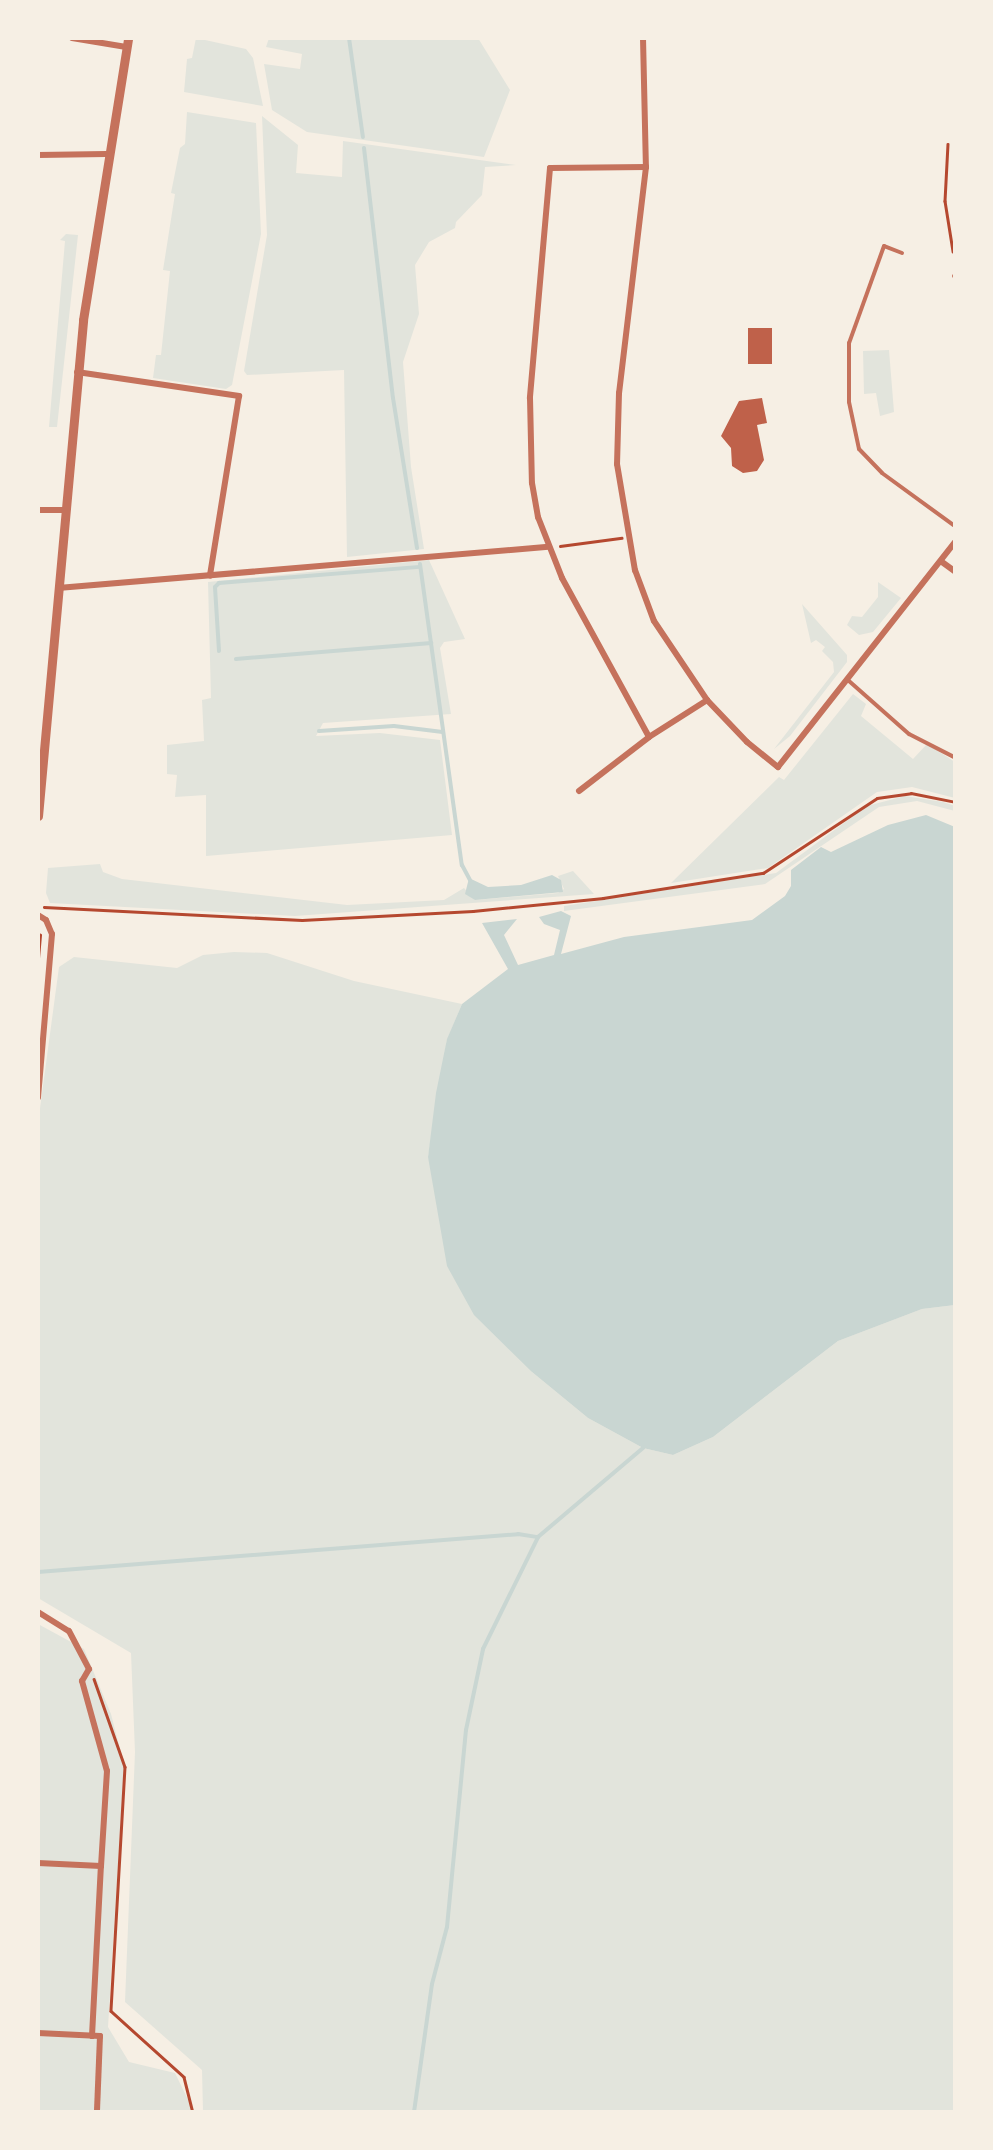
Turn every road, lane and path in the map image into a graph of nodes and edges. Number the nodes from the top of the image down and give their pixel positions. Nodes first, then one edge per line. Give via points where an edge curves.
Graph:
1 (72, 38) edge
2 (643, 38) edge
3 (127, 42) edge
4 (948, 144) dead end
5 (106, 154) junction
6 (38, 155) edge
7 (646, 166) junction
8 (953, 250) edge
9 (902, 253) dead end
10 (77, 372) junction
11 (38, 510) edge
12 (65, 510) junction
13 (956, 526) edge
14 (627, 538) junction
15 (956, 540) edge
16 (548, 547) junction
17 (942, 562) junction
18 (956, 572) edge
19 (210, 576) junction
20 (58, 588) junction
21 (849, 680) junction
22 (708, 700) junction
23 (649, 737) junction
24 (956, 758) edge
25 (579, 791) dead end
26 (956, 802) edge
27 (38, 816) edge
28 (43, 907) dead end
29 (39, 919) edge
30 (38, 958) edge
31 (38, 1097) edge
32 (38, 1612) edge
33 (89, 1669) junction
34 (38, 1863) edge
35 (101, 1866) junction
36 (38, 2033) edge
37 (92, 2036) junction
38 (97, 2112) edge
39 (193, 2112) edge

1 - 3 street
2 - 7 street
3 - 5 street
4 - 8 path via 944,201
5 - 6 street
5 - 10 street
7 - 14 street via 620,393 617,464
7 - 16 street via 550,168 530,398 532,483
9 - 13 lane via 884,246 848,342 852,418 869,461
10 - 12 street
10 - 19 street via 239,396
11 - 12 street
12 - 20 street
14 - 16 path
14 - 22 street via 654,621
15 - 17 street
16 - 19 street
16 - 23 street
17 - 18 street
17 - 21 street
19 - 20 street
20 - 27 street
21 - 22 street via 778,767
21 - 24 lane via 909,734
22 - 23 street
23 - 25 street
26 - 28 path via 911,793 877,798 763,873 588,900 302,920
29 - 30 path
29 - 31 street via 52,934
32 - 33 street via 70,1631
33 - 35 street via 82,1681 108,1770
33 - 39 path via 125,1767 111,2011 184,2077
34 - 35 street
35 - 37 street
36 - 37 street
37 - 38 street via 100,2036

